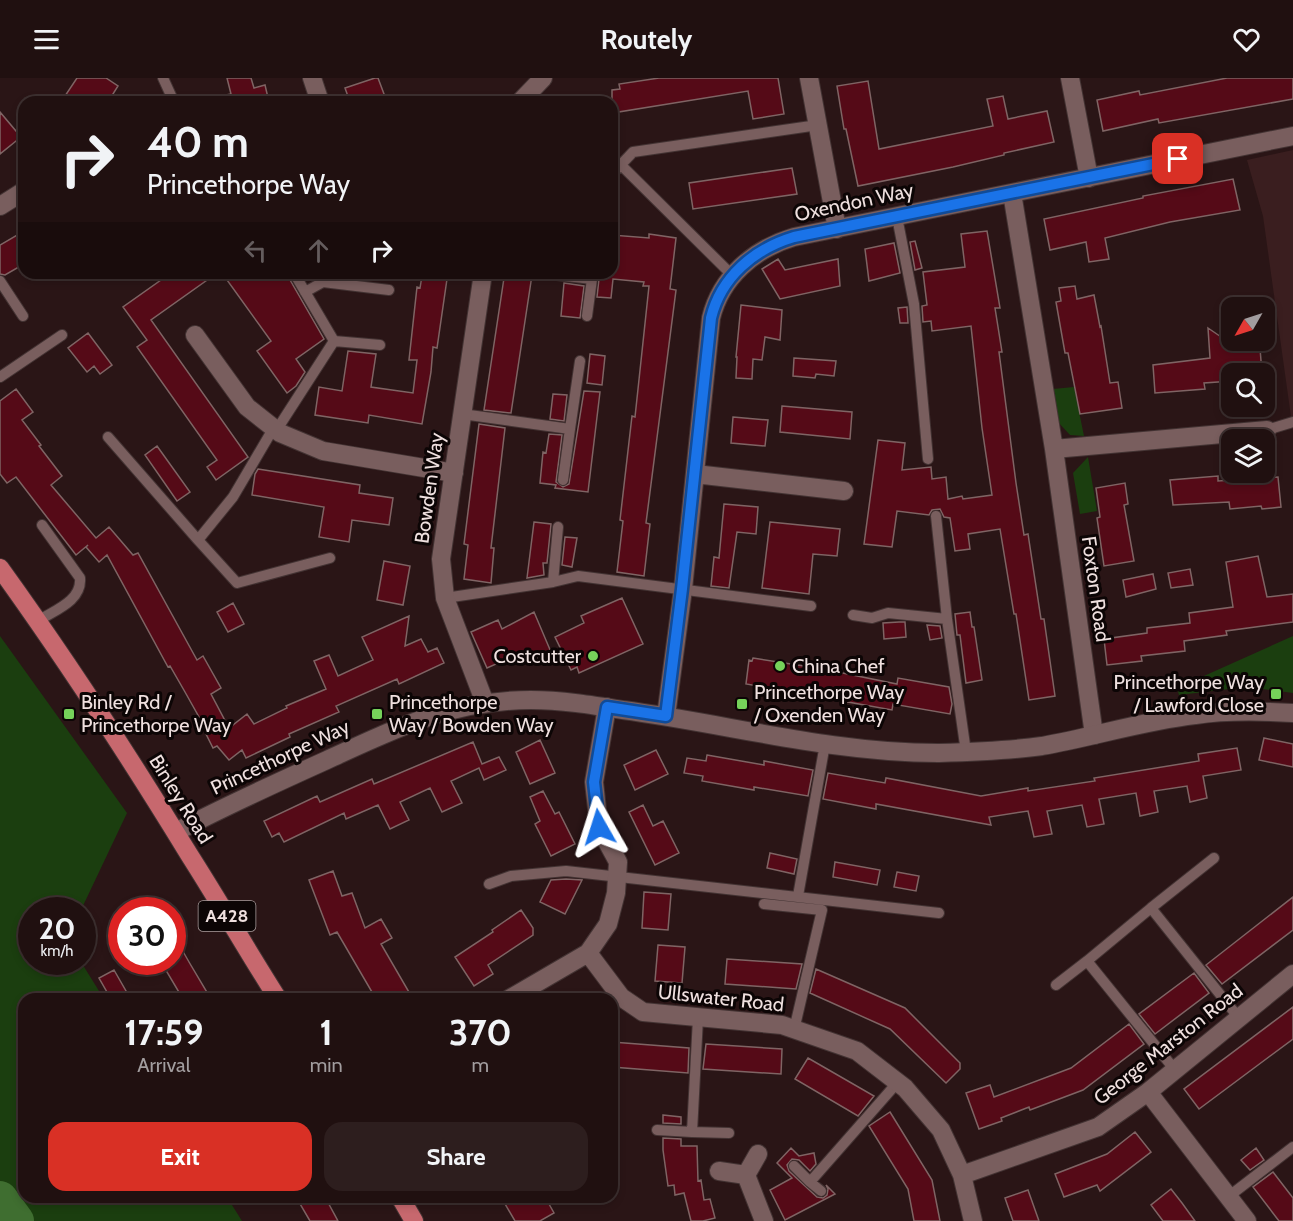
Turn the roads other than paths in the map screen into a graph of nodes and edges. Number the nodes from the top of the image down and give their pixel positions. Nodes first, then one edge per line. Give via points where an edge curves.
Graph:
1 (163, 78) edge
2 (312, 78) edge
3 (543, 78) edge
4 (809, 78) edge
5 (1070, 78) edge
6 (171, 96) edge
7 (318, 96) edge
8 (526, 96) edge
9 (818, 125) junction
10 (1293, 136) edge
11 (621, 165) junction
12 (618, 168) edge
13 (1089, 177) junction
14 (1012, 193) junction
15 (18, 194) edge
16 (0, 206) edge
17 (897, 217) junction
18 (837, 229) junction
19 (733, 276) junction
20 (297, 279) edge
21 (482, 279) edge
22 (593, 279) edge
23 (0, 280) edge
24 (389, 290) dead end
25 (305, 292) junction
26 (23, 316) dead end
27 (587, 316) dead end
28 (62, 335) dead end
29 (195, 335) dead end
30 (334, 341) junction
31 (380, 345) dead end
32 (580, 361) dead end
33 (0, 377) edge
34 (462, 414) junction
35 (1293, 422) edge
36 (570, 429) junction
37 (1270, 429) edge
38 (274, 430) junction
39 (1221, 434) edge
40 (108, 437) dead end
41 (1054, 449) junction
42 (928, 459) dead end
43 (454, 472) junction
44 (695, 474) junction
45 (563, 480) dead end
46 (844, 491) dead end
47 (936, 516) dead end
48 (42, 525) dead end
49 (558, 527) dead end
50 (198, 540) junction
51 (330, 558) dead end
52 (0, 568) edge
53 (553, 582) junction
54 (682, 589) junction
55 (446, 598) junction
56 (811, 606) dead end
57 (853, 615) dead end
58 (947, 619) junction
59 (38, 621) junction
60 (484, 703) junction
61 (607, 707) junction
62 (1293, 713) edge
63 (666, 716) junction
64 (1094, 735) junction
65 (825, 744) junction
66 (966, 752) junction
67 (176, 832) junction
68 (1214, 858) dead end
69 (617, 876) junction
70 (489, 884) dead end
71 (798, 896) junction
72 (764, 904) dead end
73 (1151, 908) junction
74 (939, 913) dead end
75 (588, 953) junction
76 (1087, 961) junction
77 (1293, 974) edge
78 (1056, 985) dead end
79 (274, 993) edge
80 (519, 993) edge
81 (698, 1018) junction
82 (1239, 1018) junction
83 (794, 1030) junction
84 (1175, 1070) junction
85 (897, 1083) junction
86 (1148, 1092) junction
87 (657, 1130) dead end
88 (692, 1132) junction
89 (729, 1133) dead end
90 (1293, 1147) edge
91 (758, 1154) dead end
92 (794, 1166) dead end
93 (719, 1171) dead end
94 (747, 1175) junction
95 (962, 1175) junction
96 (810, 1182) junction
97 (820, 1191) dead end
98 (1228, 1197) junction
99 (404, 1203) edge
100 (414, 1221) edge
101 (764, 1221) edge
102 (973, 1221) edge
103 (1247, 1221) edge

1 - 6 lane
2 - 7 street
3 - 8 street
4 - 9 street
5 - 13 street
9 - 11 lane via 633,152
9 - 18 street
10 - 13 street, Oxendon Way
11 - 12 lane
11 - 19 lane
13 - 14 street, Oxendon Way
14 - 17 street, Oxendon Way
14 - 41 street, Foxton Road
15 - 16 street
17 - 18 street, Oxendon Way
17 - 42 lane via 914,304
18 - 19 street, Oxendon Way via 769,246
19 - 44 street, Oxendon Way via 719,293 711,318
20 - 25 lane
21 - 34 street, Bowden Way
22 - 27 lane
23 - 26 lane
24 - 25 lane via 323,282
25 - 30 lane
28 - 33 lane
29 - 38 street via 247,407
30 - 31 lane
30 - 38 lane
32 - 36 lane
34 - 36 lane
34 - 43 street, Bowden Way
35 - 37 lane
36 - 45 lane
38 - 43 street via 323,451
38 - 50 lane via 233,497
39 - 41 street
40 - 50 lane
41 - 64 street, Foxton Road
43 - 55 street, Bowden Way via 441,559
44 - 46 street
44 - 54 street, Oxendon Way
47 - 58 lane
48 - 59 lane via 81,584 74,599
49 - 53 lane
50 - 51 lane via 237,584
52 - 59 main road, Binley Road / A428
53 - 54 lane via 578,576
53 - 55 lane
54 - 56 lane
54 - 63 street, Oxendon Way
55 - 60 street, Bowden Way
57 - 58 lane via 872,618 888,613
58 - 66 lane
59 - 67 main road, Binley Road / A428
60 - 61 street, Princethorpe Way via 530,700
60 - 67 street, Princethorpe Way via 411,722
61 - 63 street, Princethorpe Way
61 - 69 street via 594,782 599,827 618,862
62 - 64 street, Princethorpe Way via 1210,713
63 - 65 street, Princethorpe Way
64 - 66 street, Princethorpe Way via 1040,746
65 - 66 street, Princethorpe Way via 884,752
65 - 71 lane
67 - 79 main road, Binley Road / A428
68 - 73 lane
69 - 70 lane via 566,871 533,873
69 - 71 lane
69 - 75 street via 608,924
71 - 74 lane
72 - 83 lane via 822,910
73 - 76 lane
73 - 82 lane
75 - 80 street
75 - 81 street, Ullswater Road via 621,997 643,1012
76 - 78 lane
76 - 84 lane
77 - 82 street, George Marston Road
81 - 83 street, Ullswater Road via 782,1025
81 - 88 lane
82 - 84 street, George Marston Road
83 - 85 street, Ullswater Road via 857,1051
84 - 86 street, George Marston Road
85 - 95 street, Ullswater Road via 941,1130
85 - 96 lane
86 - 95 street, George Marston Road via 1098,1127
86 - 98 street
87 - 88 lane
88 - 89 lane
90 - 98 lane
91 - 94 street
92 - 96 lane
93 - 94 street
94 - 101 street
95 - 102 street, Ullswater Road
96 - 97 lane
98 - 103 street
99 - 100 main road

